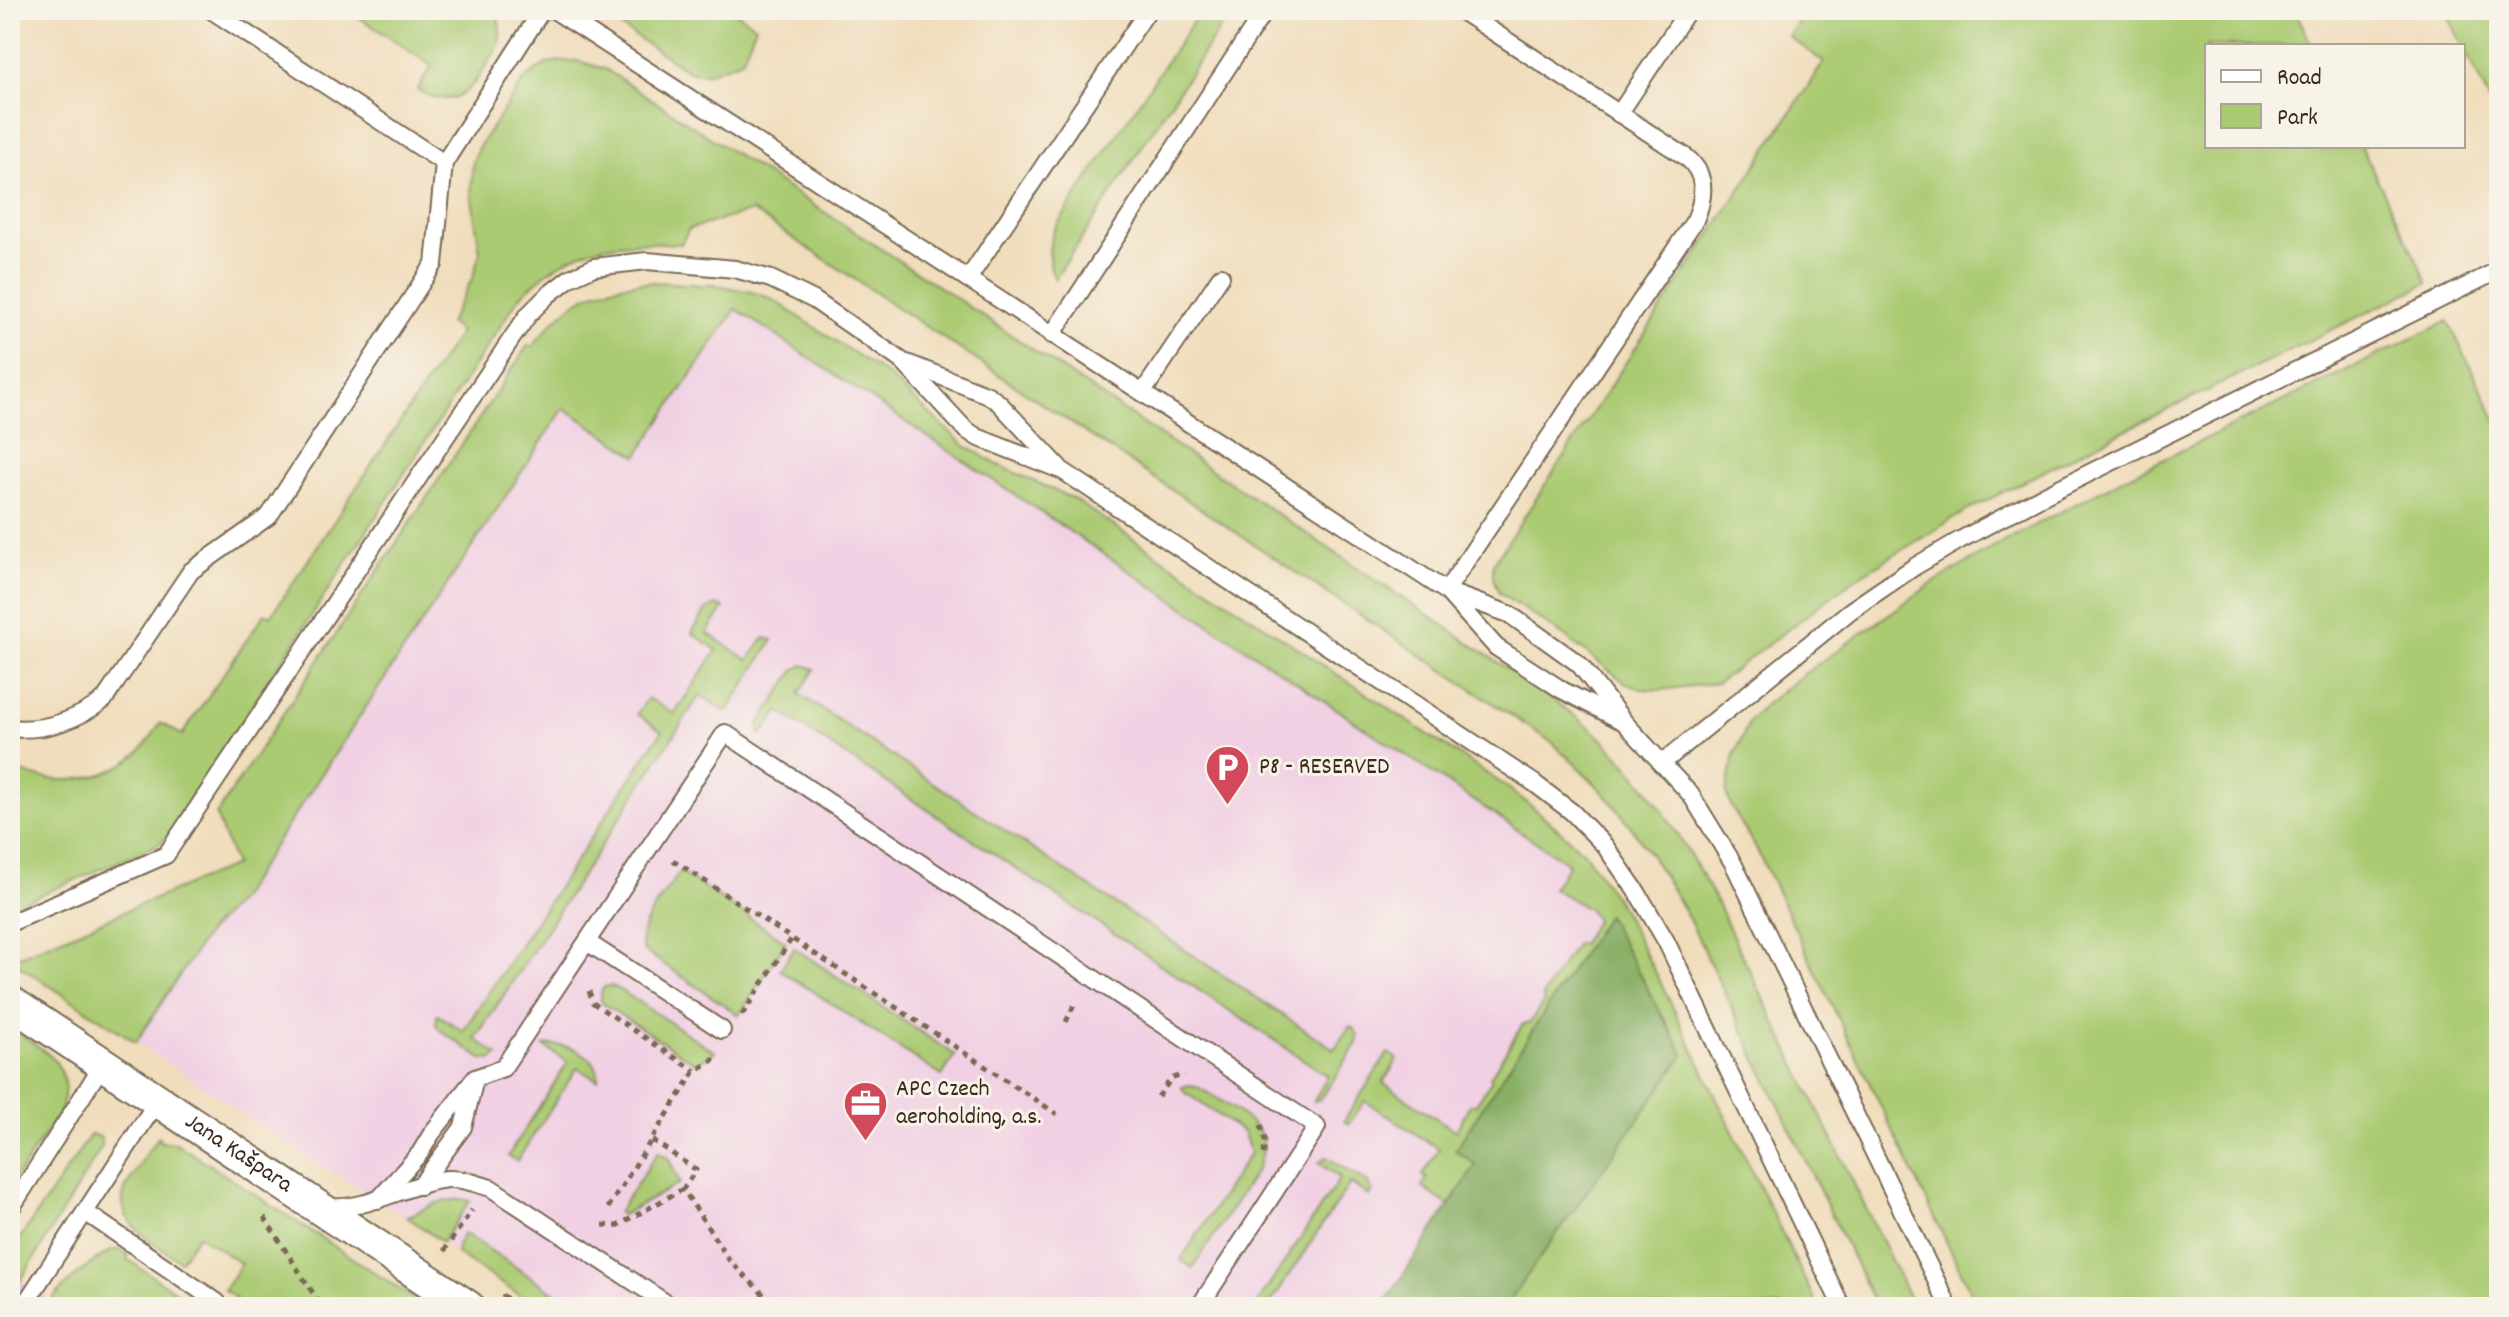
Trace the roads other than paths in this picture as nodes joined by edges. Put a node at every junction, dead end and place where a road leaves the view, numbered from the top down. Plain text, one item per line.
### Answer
1 (211, 10) edge
2 (542, 10) edge
3 (554, 10) edge
4 (1148, 10) edge
5 (1265, 10) edge
6 (1460, 10) edge
7 (1688, 10) edge
8 (1619, 114) junction
9 (444, 163) junction
10 (2499, 270) edge
11 (1221, 276) dead end
12 (968, 279) junction
13 (1052, 335) junction
14 (902, 361) junction
15 (1143, 392) junction
16 (1063, 471) junction
17 (1446, 591) junction
18 (1625, 723) junction
19 (10, 728) edge
20 (1661, 764) junction
21 (10, 923) edge
22 (587, 942) junction
23 (10, 1002) edge
24 (729, 1027) road end
25 (103, 1064) junction
26 (475, 1078) junction
27 (158, 1100) junction
28 (420, 1186) junction
29 (378, 1200) junction
30 (308, 1201) junction
31 (10, 1210) edge
32 (85, 1212) junction
33 (217, 1302) dead end
34 (23, 1307) edge
35 (468, 1307) edge
36 (672, 1307) edge
37 (1199, 1307) edge
38 (1842, 1307) edge
39 (1949, 1307) edge

1 - 9 lane
2 - 9 lane
3 - 12 lane
4 - 12 lane
5 - 13 lane
6 - 8 lane
7 - 8 lane
8 - 17 lane
9 - 19 lane
10 - 20 lane
11 - 15 lane
12 - 13 lane
13 - 15 lane
14 - 16 lane
14 - 16 lane
14 - 21 lane
15 - 17 lane
16 - 38 lane
17 - 18 lane
17 - 18 lane
18 - 20 lane
20 - 39 lane
22 - 24 lane
22 - 26 lane
22 - 37 lane
23 - 25 street, Jana Kašpara
25 - 27 street, Jana Kašpara
25 - 31 lane
26 - 28 lane
26 - 29 lane
27 - 30 street, Jana Kašpara
27 - 32 lane
28 - 29 lane
28 - 36 lane
29 - 30 lane
30 - 35 street, Jana Kašpara
32 - 33 lane
32 - 34 lane

